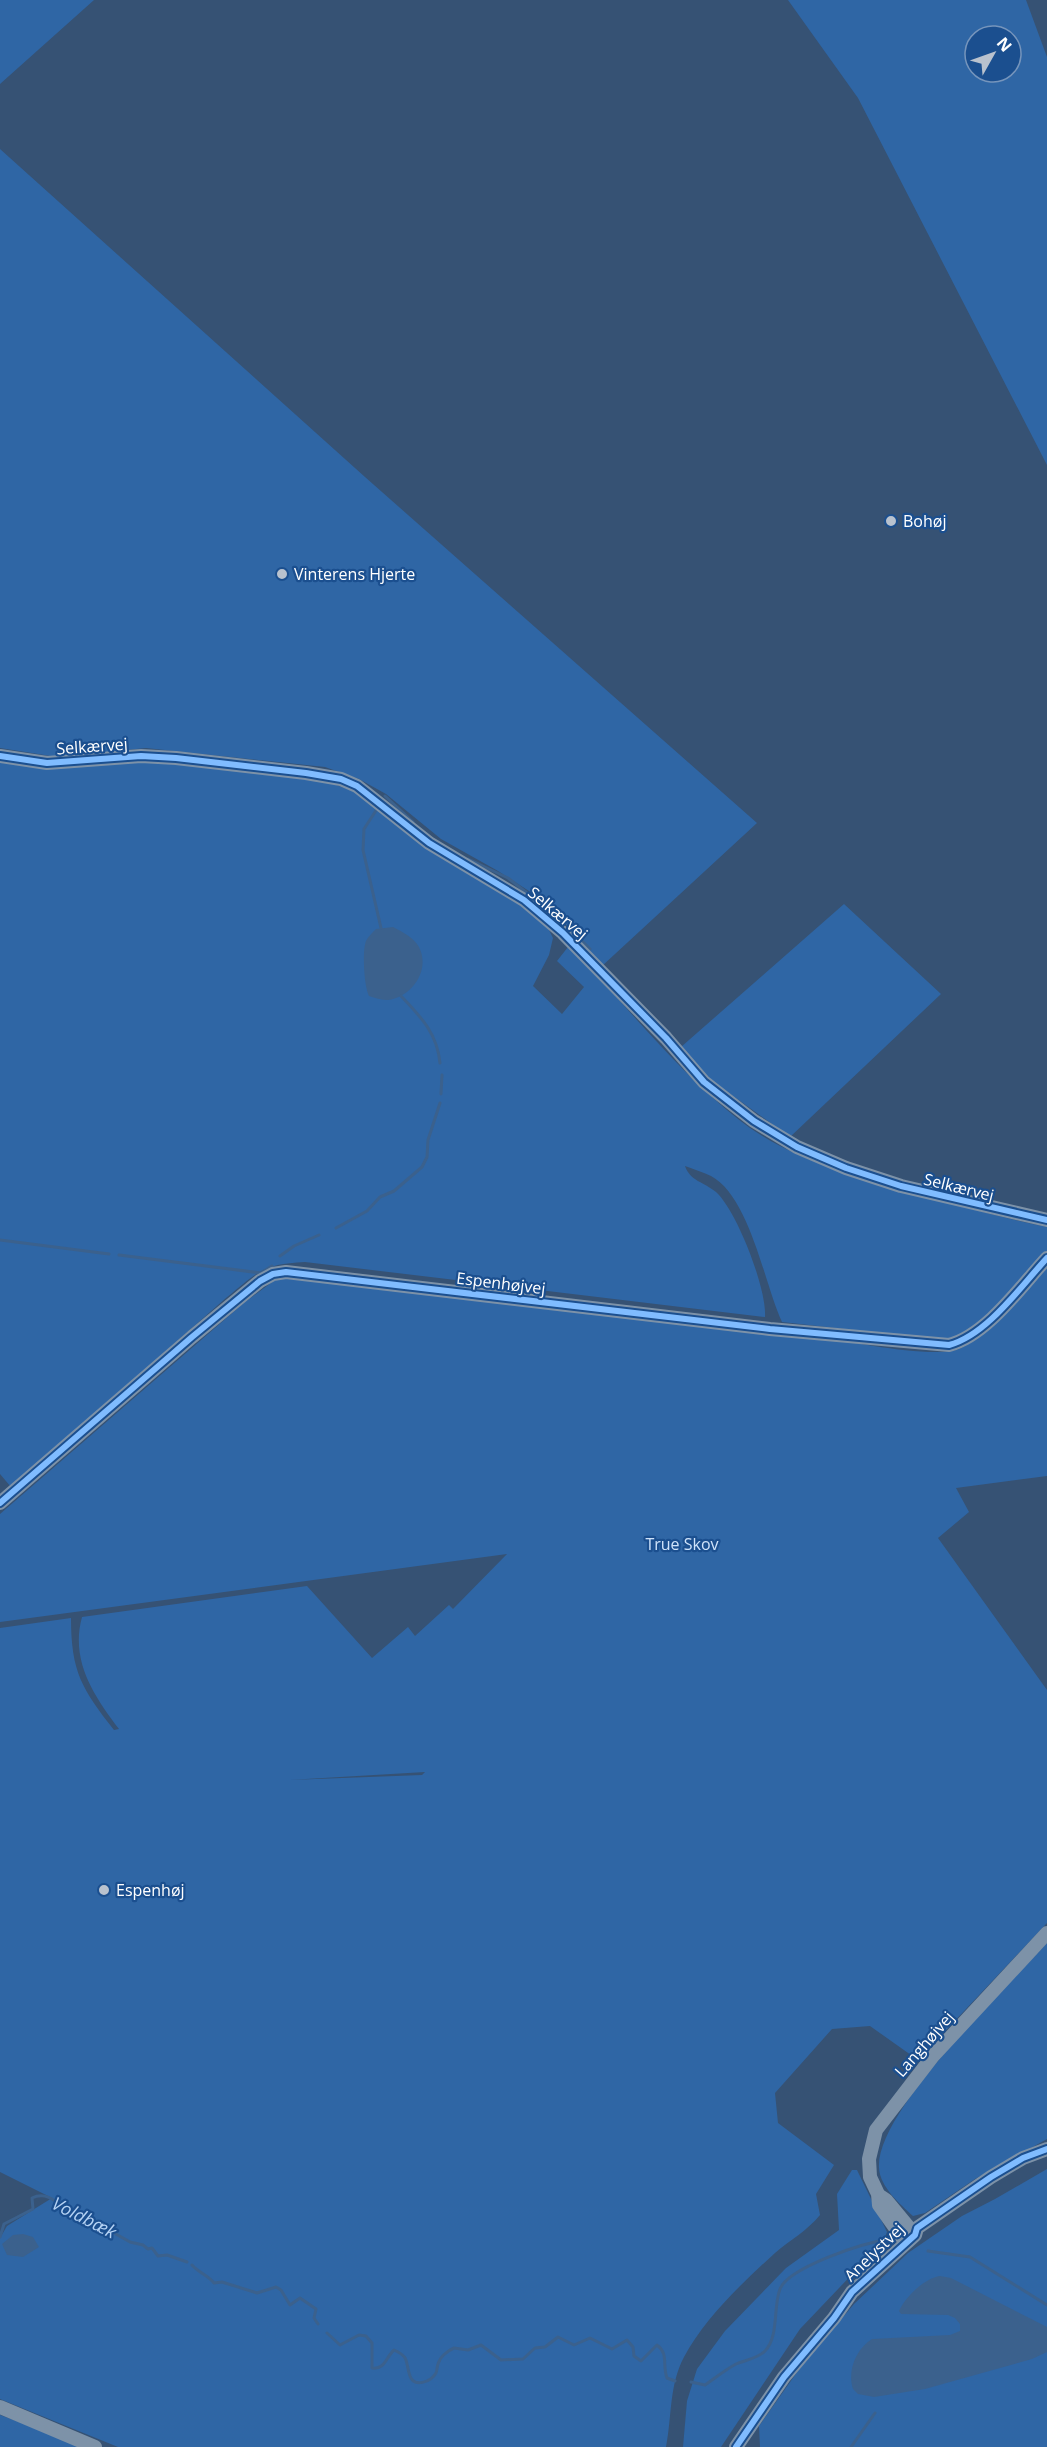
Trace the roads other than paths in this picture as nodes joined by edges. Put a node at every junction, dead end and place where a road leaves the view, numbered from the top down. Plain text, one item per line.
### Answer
1 (0, 756) edge
2 (1047, 1220) edge
3 (1047, 1258) edge
4 (0, 1503) edge
5 (1047, 1933) edge
6 (1044, 2150) edge
7 (910, 2239) junction
8 (852, 2292) junction
9 (0, 2408) edge
10 (95, 2447) edge
11 (726, 2447) edge
12 (736, 2447) edge

1 - 2 street, Selkærvej
3 - 4 street, Espenhøjvej
5 - 7 street, Langhøjvej
6 - 7 street, Anelystvej
7 - 8 street, Anelystvej
8 - 11 street, Anelystvej
8 - 12 street, Anelystvej
9 - 10 street

